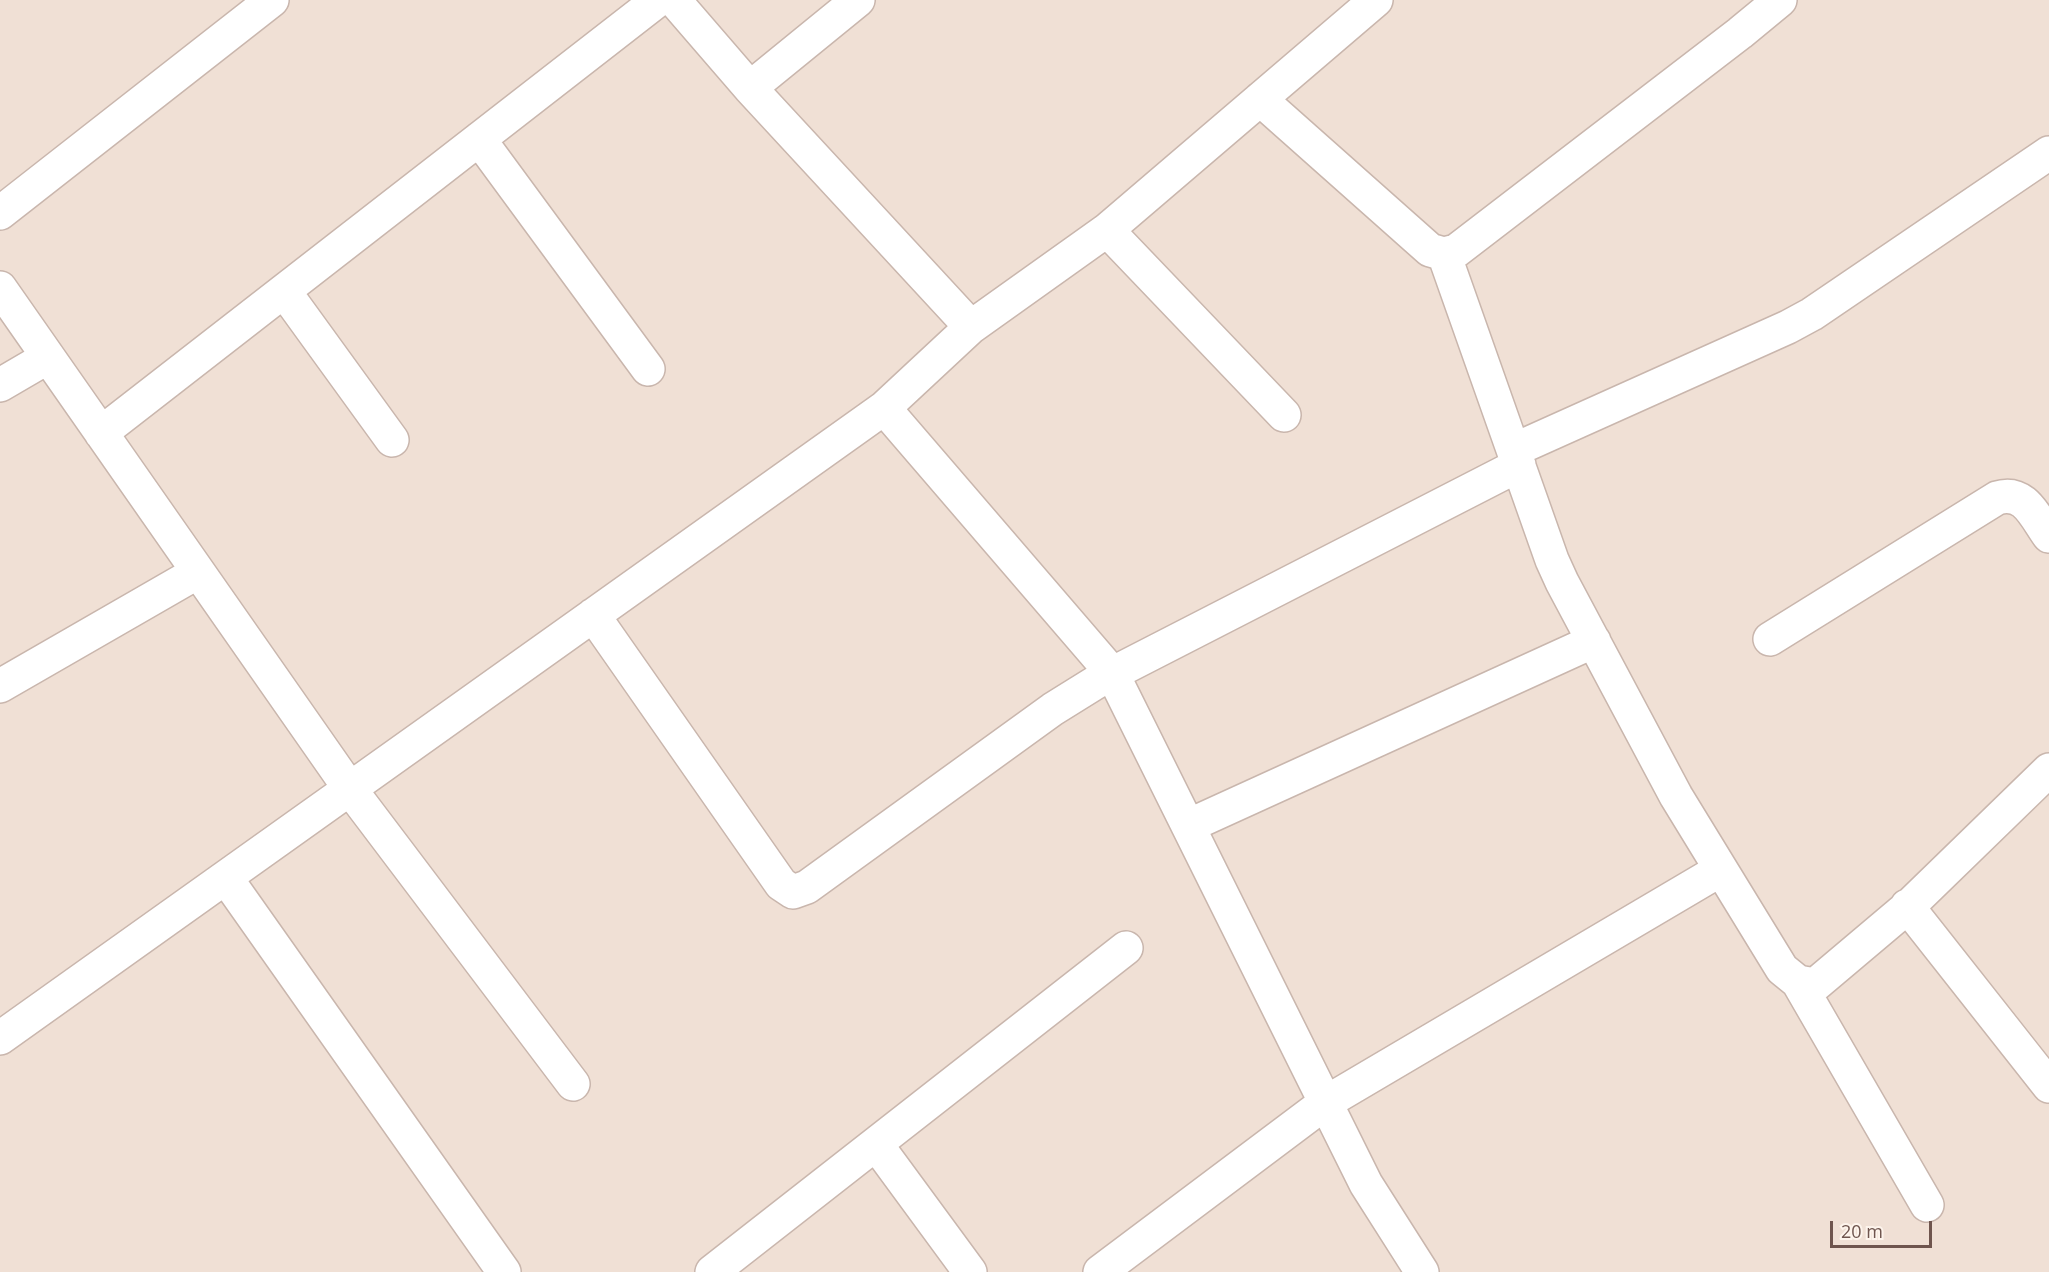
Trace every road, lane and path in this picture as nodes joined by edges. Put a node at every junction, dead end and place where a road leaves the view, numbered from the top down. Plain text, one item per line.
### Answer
1 (272, 0) edge
2 (858, 0) edge
3 (1376, 0) edge
4 (1780, 0) edge
5 (653, 6) edge
6 (750, 88) junction
7 (1260, 99) junction
8 (479, 139) junction
9 (2049, 153) edge
10 (0, 213) edge
11 (1107, 230) junction
12 (1444, 254) junction
13 (0, 288) edge
14 (284, 291) junction
15 (963, 336) junction
16 (48, 357) junction
17 (648, 369) dead end
18 (0, 385) edge
19 (884, 408) junction
20 (1284, 415) dead end
21 (101, 433) junction
22 (392, 440) dead end
23 (1517, 457) junction
24 (2049, 536) edge
25 (198, 572) junction
26 (593, 615) junction
27 (1770, 639) dead end
28 (1594, 641) junction
29 (1105, 677) junction
30 (0, 687) edge
31 (2049, 770) edge
32 (350, 789) junction
33 (1188, 826) junction
34 (1720, 870) junction
35 (226, 878) junction
36 (1907, 906) junction
37 (1126, 948) dead end
38 (1798, 982) junction
39 (0, 1038) edge
40 (573, 1084) dead end
41 (2049, 1086) edge
42 (1313, 1112) junction
43 (876, 1144) junction
44 (1927, 1205) dead end
45 (504, 1272) edge
46 (712, 1272) edge
47 (970, 1272) edge
48 (1100, 1272) edge
49 (1422, 1272) edge

1 - 10 street
2 - 6 street
3 - 7 street
4 - 12 street
5 - 6 street
5 - 8 street
6 - 15 street
7 - 11 street
7 - 12 street
8 - 14 street
8 - 17 street
9 - 23 street
11 - 15 street
11 - 20 street
12 - 23 street
13 - 16 street
14 - 21 street
14 - 22 street
15 - 19 street
16 - 18 street
16 - 21 street
19 - 26 street
19 - 29 street
21 - 25 street
23 - 28 street
23 - 29 street
24 - 27 street
25 - 30 street
25 - 32 street
26 - 29 street
26 - 32 street
28 - 33 street
28 - 34 street
29 - 33 street
31 - 36 street
32 - 35 street
32 - 40 street
33 - 42 street
34 - 38 street
34 - 42 street
35 - 39 street
35 - 45 street
36 - 38 street
36 - 41 street
37 - 43 street
38 - 44 street
42 - 48 street
42 - 49 street
43 - 46 street
43 - 47 street

